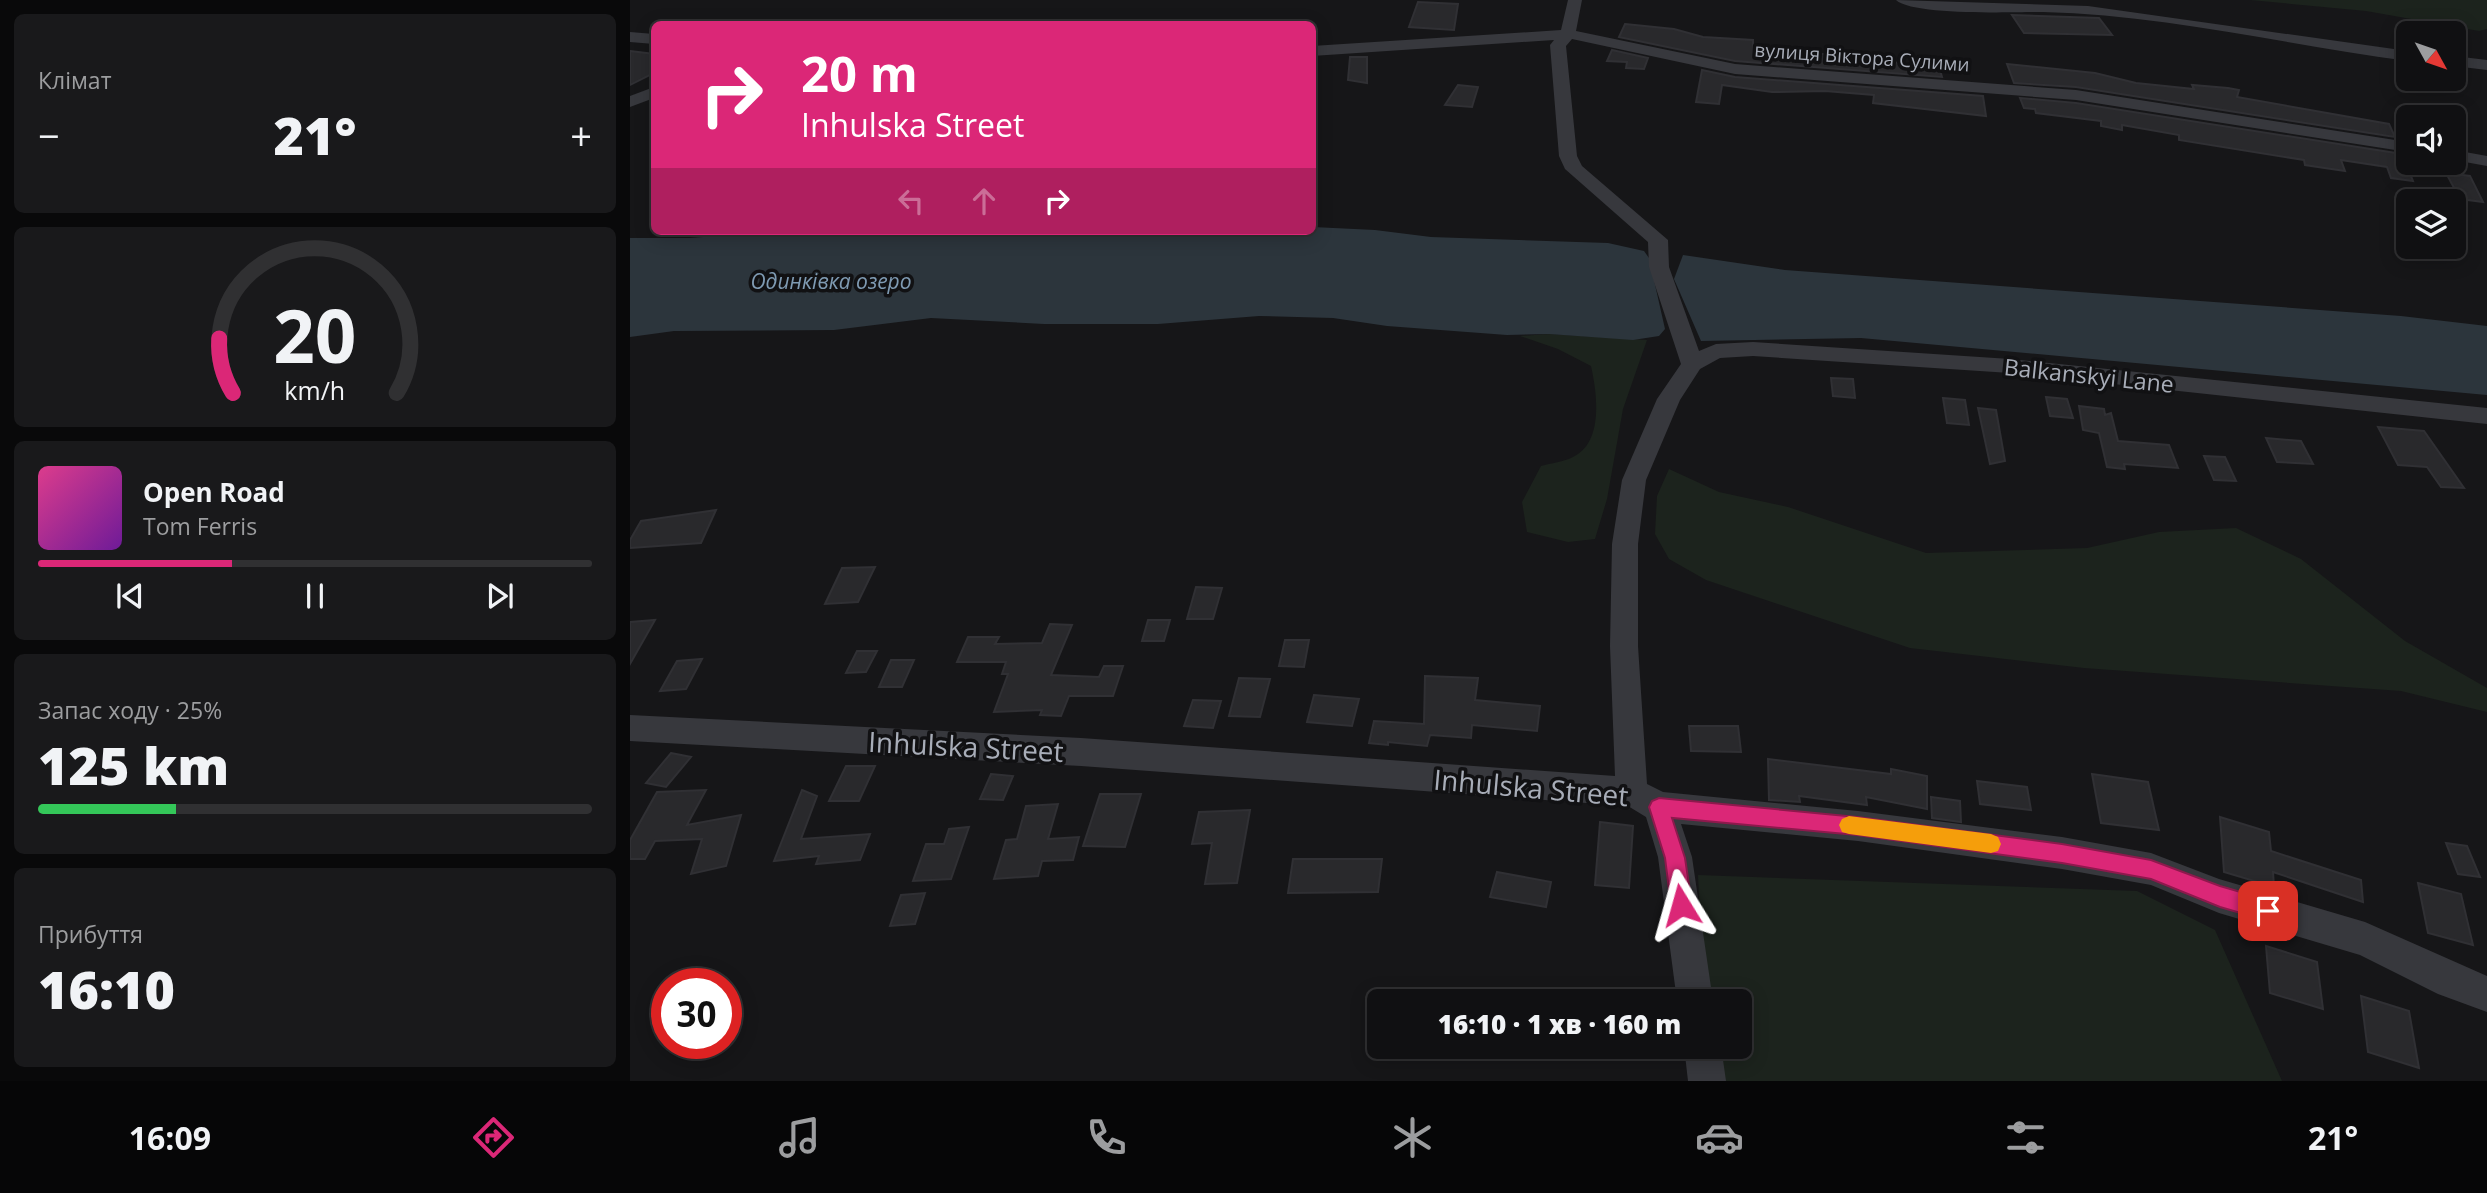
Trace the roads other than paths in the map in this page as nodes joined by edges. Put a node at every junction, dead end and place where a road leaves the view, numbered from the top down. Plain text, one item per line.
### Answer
1 (1575, 0) edge
2 (1903, 0) edge
3 (1568, 34) junction
4 (630, 37) edge
5 (651, 39) edge
6 (1316, 51) edge
7 (2396, 55) edge
8 (2466, 62) edge
9 (2487, 65) edge
10 (651, 93) edge
11 (630, 102) edge
12 (2396, 145) edge
13 (2466, 157) edge
14 (2487, 161) edge
15 (1692, 364) junction
16 (2487, 416) edge
17 (630, 727) edge
18 (1645, 800) junction
19 (1693, 989) edge
20 (2487, 994) edge
21 (1704, 1059) edge
22 (1707, 1081) edge

1 - 3 street
2 - 7 street
3 - 6 street, вулиця Віктора Сулими
3 - 12 street, вулиця Віктора Сулими
3 - 15 street
4 - 5 street
8 - 9 street
10 - 11 street
13 - 14 street
15 - 16 street, Balkanskyi Lane
15 - 18 street
17 - 18 street, Inhulska Street
18 - 19 street
18 - 20 street, Inhulska Street
21 - 22 street

